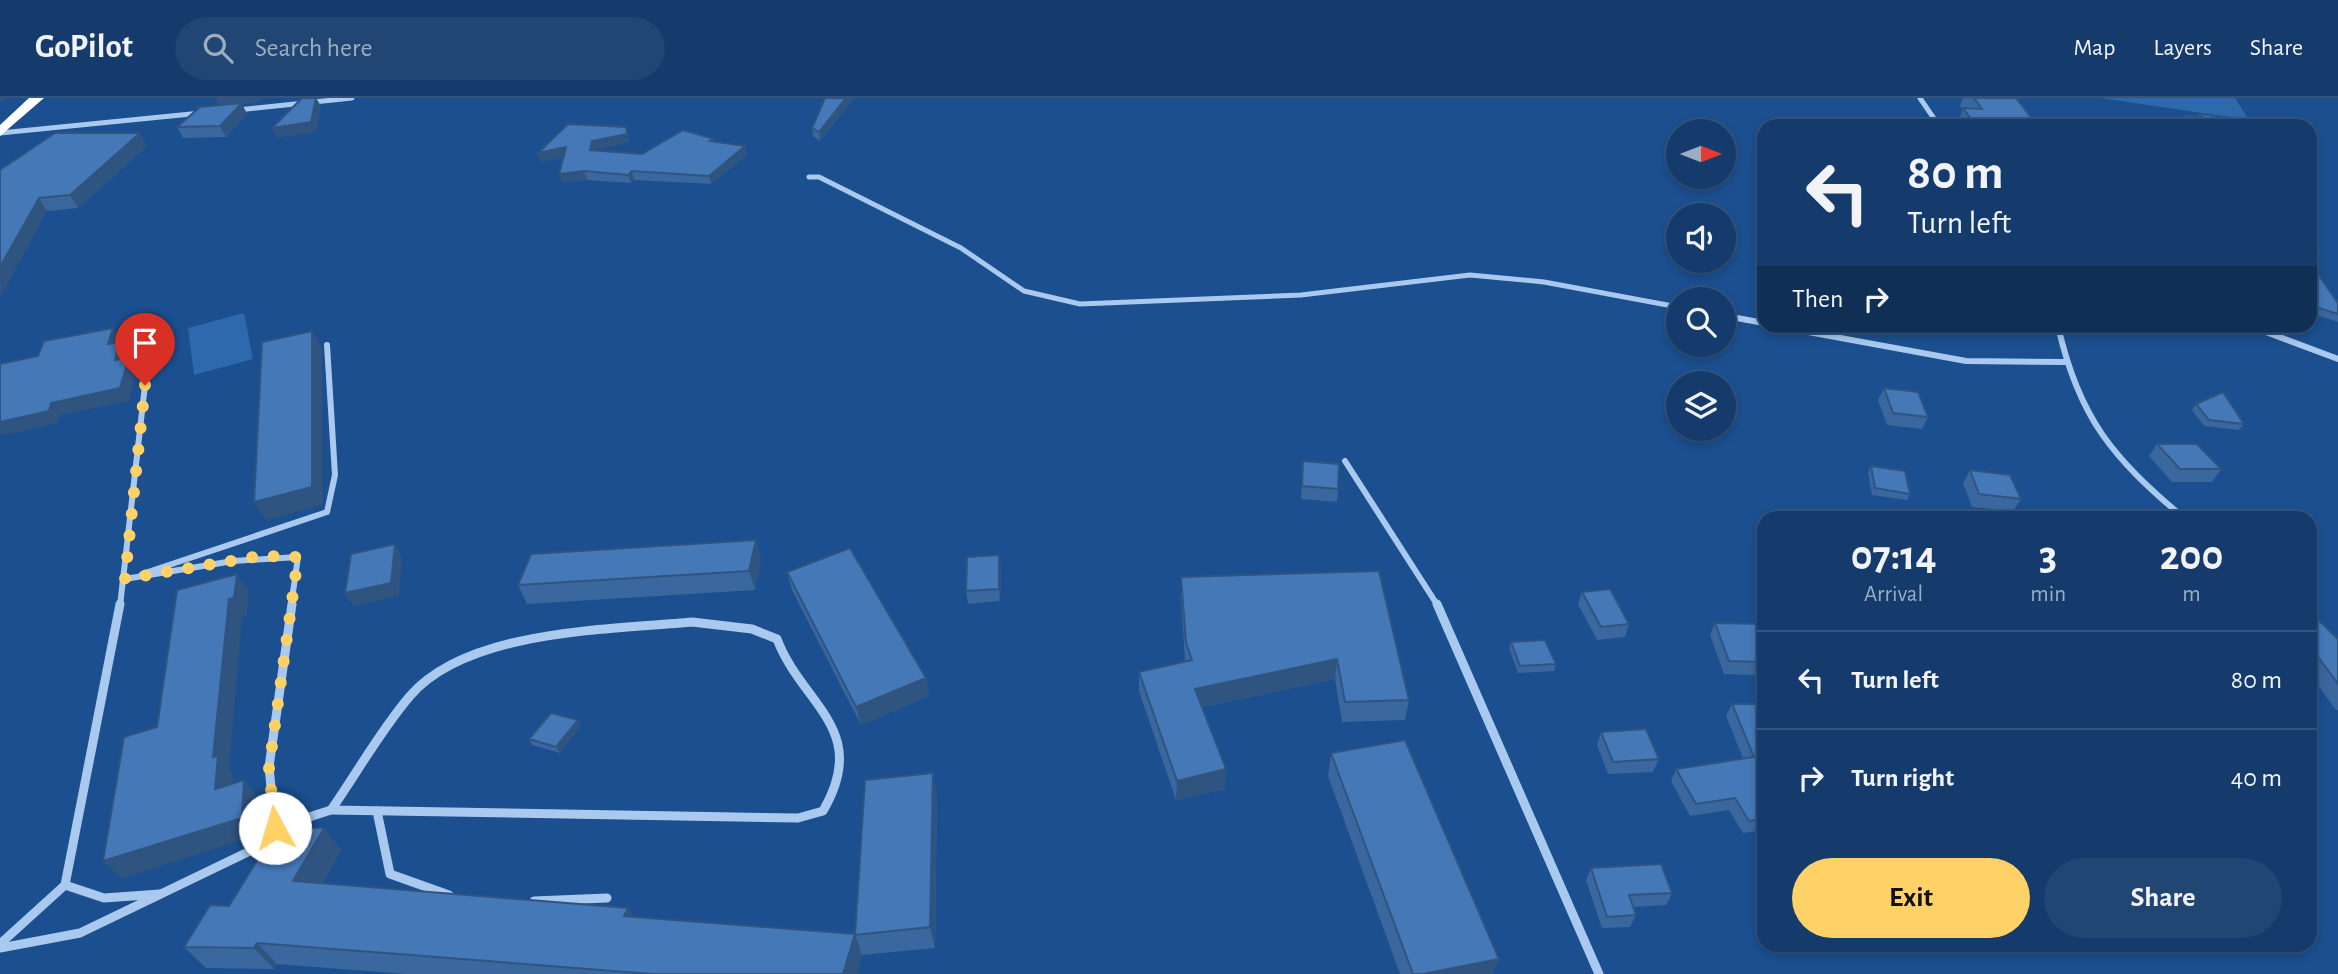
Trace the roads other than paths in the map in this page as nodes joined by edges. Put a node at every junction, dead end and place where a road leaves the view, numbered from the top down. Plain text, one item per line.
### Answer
1 (37, 98) edge
2 (352, 98) edge
3 (1920, 98) edge
4 (235, 110) edge
5 (212, 112) edge
6 (1934, 119) edge
7 (0, 132) edge
8 (809, 177) dead end
9 (1666, 305) edge
10 (1736, 318) edge
11 (1757, 322) edge
12 (1813, 333) edge
13 (2059, 333) edge
14 (2269, 333) edge
15 (327, 345) dead end
16 (2338, 359) edge
17 (2064, 362) junction
18 (145, 385) dead end
19 (1345, 461) dead end
20 (2176, 511) edge
21 (125, 579) junction
22 (331, 810) junction
23 (377, 811) junction
24 (275, 828) junction
25 (65, 885) junction
26 (165, 894) junction
27 (457, 897) edge
28 (607, 898) dead end
29 (527, 901) edge
30 (0, 946) edge
31 (1599, 974) edge

1 - 7 highway
2 - 4 street
3 - 6 street
5 - 7 street
8 - 9 street
10 - 11 street
12 - 17 street
13 - 17 street
14 - 16 street
15 - 21 street
17 - 20 street
18 - 21 street
19 - 31 street
21 - 24 street
21 - 25 street
22 - 23 street
22 - 23 street
22 - 24 street
23 - 27 street
24 - 26 street
25 - 26 street
25 - 30 street
26 - 30 street
28 - 29 street

